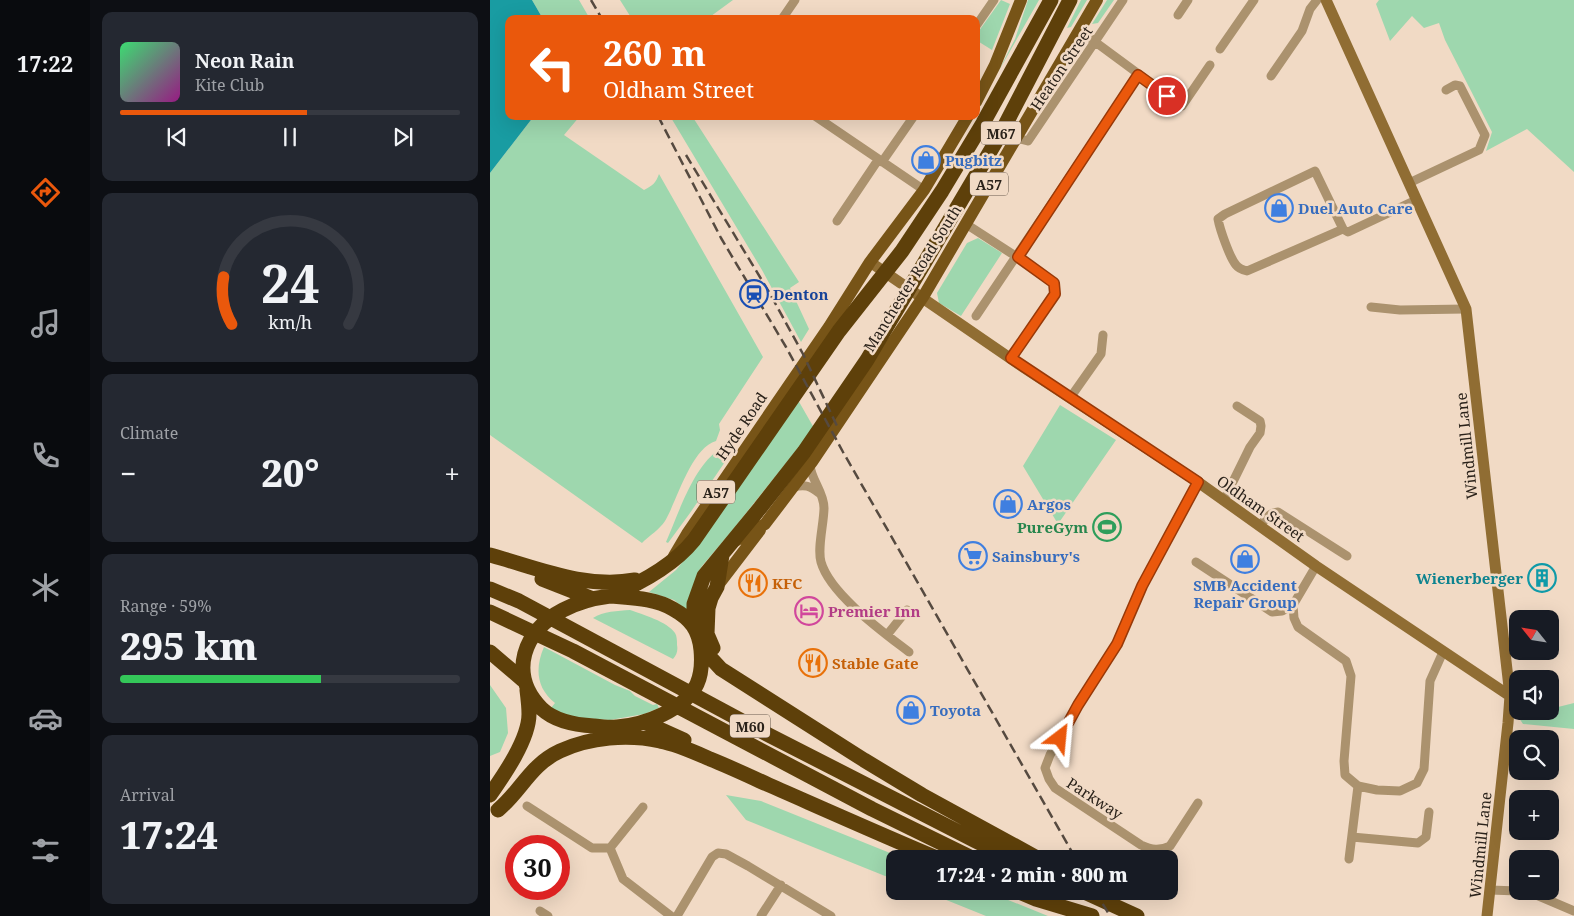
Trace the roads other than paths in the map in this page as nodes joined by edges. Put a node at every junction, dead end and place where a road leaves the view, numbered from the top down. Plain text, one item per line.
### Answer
1 (795, 0) edge
2 (994, 0) edge
3 (1021, 0) edge
4 (1051, 0) edge
5 (1070, 0) edge
6 (1097, 0) edge
7 (1123, 0) edge
8 (1188, 0) edge
9 (1254, 0) edge
10 (1316, 0) edge
11 (1326, 0) edge
12 (785, 15) edge
13 (1178, 15) dead end
14 (980, 20) edge
15 (1079, 30) junction
16 (1094, 42) junction
17 (1220, 49) dead end
18 (1210, 65) dead end
19 (1138, 75) junction
20 (1271, 76) dead end
21 (1446, 90) dead end
22 (980, 95) edge
23 (821, 120) edge
24 (911, 120) edge
25 (966, 120) edge
26 (1017, 138) junction
27 (880, 161) junction
28 (1409, 183) junction
29 (924, 190) junction
30 (1416, 200) junction
31 (837, 221) dead end
32 (966, 224) junction
33 (1342, 229) junction
34 (1018, 257) junction
35 (870, 262) junction
36 (923, 297) junction
37 (1372, 307) dead end
38 (1466, 309) junction
39 (976, 316) dead end
40 (1103, 335) dead end
41 (1011, 358) junction
42 (1070, 398) junction
43 (1237, 406) dead end
44 (767, 427) junction
45 (809, 459) junction
46 (1198, 482) junction
47 (794, 486) junction
48 (822, 495) junction
49 (1224, 500) junction
50 (764, 524) junction
51 (1260, 526) junction
52 (726, 549) junction
53 (490, 556) edge
54 (1347, 556) dead end
55 (1196, 562) dead end
56 (1316, 566) junction
57 (649, 578) junction
58 (717, 587) junction
59 (490, 589) edge
60 (610, 596) junction
61 (593, 599) junction
62 (1293, 605) junction
63 (907, 610) dead end
64 (490, 612) edge
65 (697, 632) junction
66 (887, 635) junction
67 (490, 652) edge
68 (909, 652) dead end
69 (1443, 652) junction
70 (724, 666) junction
71 (525, 684) junction
72 (1509, 687) edge
73 (1509, 695) edge
74 (1509, 710) edge
75 (644, 722) junction
76 (617, 727) junction
77 (664, 736) junction
78 (1358, 786) junction
79 (490, 796) edge
80 (1198, 804) dead end
81 (527, 806) dead end
82 (643, 807) dead end
83 (1429, 812) dead end
84 (494, 816) edge
85 (1352, 837) junction
86 (610, 848) junction
87 (918, 850) edge
88 (956, 850) edge
89 (994, 850) edge
90 (1023, 850) edge
91 (1349, 859) dead end
92 (781, 885) junction
93 (1490, 890) junction
94 (1509, 891) edge
95 (1039, 900) edge
96 (1061, 900) edge
97 (1102, 900) edge
98 (1117, 900) edge
99 (1548, 900) edge
100 (1574, 911) edge
101 (671, 916) edge
102 (677, 916) edge
103 (761, 916) edge
104 (831, 916) edge
105 (1092, 916) edge
106 (1096, 916) edge
107 (1137, 916) edge
108 (1146, 916) edge
109 (1487, 916) edge

1 - 12 street
2 - 14 street
3 - 22 main road
4 - 44 highway, M67
5 - 45 highway, M67
6 - 15 main road, Manchester Road South / A57
7 - 16 street, Heaton Street
8 - 13 street
9 - 17 street
10 - 20 street
11 - 28 street, Windmill Lane
15 - 16 street
15 - 26 main road, Manchester Road South / A57
16 - 19 street
16 - 26 street, Heaton Street
18 - 19 street
19 - 34 street
21 - 28 street
23 - 27 street
24 - 27 street
25 - 29 main road, Hyde Road
26 - 32 main road, Manchester Road South / A57
27 - 29 street
27 - 31 street
28 - 30 street, Windmill Lane
29 - 35 main road, Hyde Road
30 - 33 street
30 - 38 street, Windmill Lane
32 - 34 street
32 - 36 main road, Manchester Road South / A57
33 - 33 street
34 - 39 street
34 - 41 street
35 - 36 street, Oldham Street
35 - 44 main road, Hyde Road
36 - 41 street, Oldham Street
36 - 45 main road, Manchester Road South / A57
37 - 38 street
38 - 72 street, Windmill Lane
40 - 42 street
41 - 42 street, Oldham Street
42 - 46 street, Oldham Street
43 - 49 street
44 - 57 highway, M67
45 - 47 main road, A57
45 - 48 street
45 - 52 highway, M67
46 - 49 street, Oldham Street
46 - 80 street, Parkway
47 - 48 street
47 - 50 main road, A57
48 - 66 street
49 - 51 street, Oldham Street
50 - 52 main road, A57
50 - 58 main road, A57
51 - 54 street
51 - 56 street, Oldham Street
52 - 58 highway, A57
52 - 65 highway, A57
53 - 57 highway
53 - 61 highway
55 - 62 street
56 - 62 street
56 - 69 street, Oldham Street
57 - 60 highway
58 - 70 highway, A57
59 - 89 highway, M60
60 - 61 highway
60 - 65 highway
61 - 71 highway
62 - 78 street
63 - 66 street
64 - 88 highway, M60
65 - 70 highway
65 - 75 highway
66 - 68 street
67 - 71 highway
69 - 73 street, Oldham Street
69 - 78 street
70 - 90 highway, M60
71 - 76 highway
71 - 79 highway
74 - 93 street, Windmill Lane
75 - 76 highway
75 - 77 highway
76 - 84 highway
77 - 84 highway
77 - 87 highway
78 - 85 street
81 - 86 street
82 - 86 street
83 - 85 street
85 - 91 street
86 - 101 street
92 - 102 street
92 - 103 street
92 - 104 street
93 - 94 street
93 - 109 street, Windmill Lane
95 - 105 highway
96 - 106 highway
97 - 107 highway
98 - 108 highway
99 - 100 street

